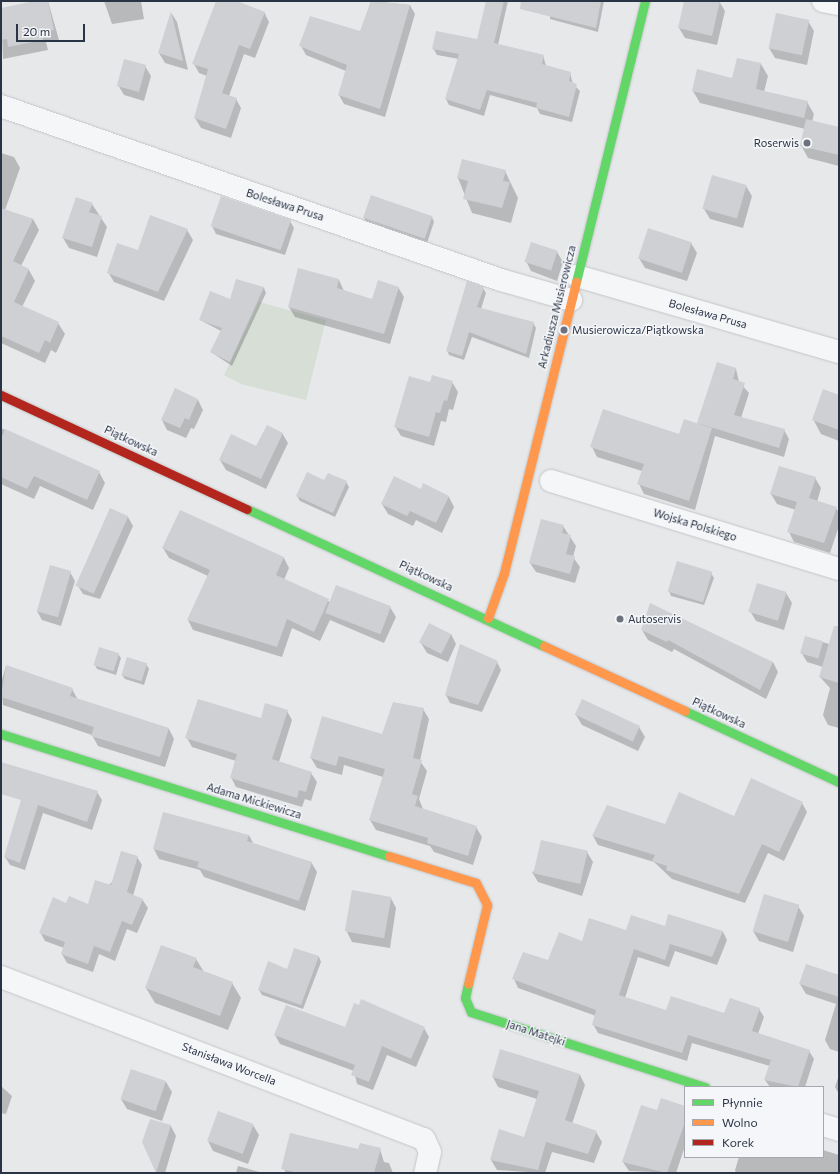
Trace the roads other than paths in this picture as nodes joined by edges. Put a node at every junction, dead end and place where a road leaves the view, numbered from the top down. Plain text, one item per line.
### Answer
1 (645, 1) edge
2 (823, 1) edge
3 (839, 4) edge
4 (1, 106) edge
5 (577, 276) junction
6 (571, 300) junction
7 (839, 352) edge
8 (1, 395) edge
9 (551, 481) dead end
10 (839, 569) edge
11 (488, 618) junction
12 (1, 734) edge
13 (839, 782) edge
14 (487, 905) joint
15 (1, 977) edge
16 (702, 1086) edge
17 (824, 1125) edge
18 (839, 1130) edge
19 (425, 1173) edge

1 - 5 street, Arkadiusza Musierowicza
2 - 3 street
4 - 6 street, Bolesława Prusa
5 - 6 street, Arkadiusza Musierowicza
5 - 7 street, Bolesława Prusa
6 - 11 street, Arkadiusza Musierowicza
8 - 11 street, Piątkowska
9 - 10 street, Wojska Polskiego
11 - 13 street, Piątkowska
12 - 14 street, Adama Mickiewicza
14 - 16 street, Jana Matejki
15 - 19 street, Stanisława Worcella
17 - 18 street

